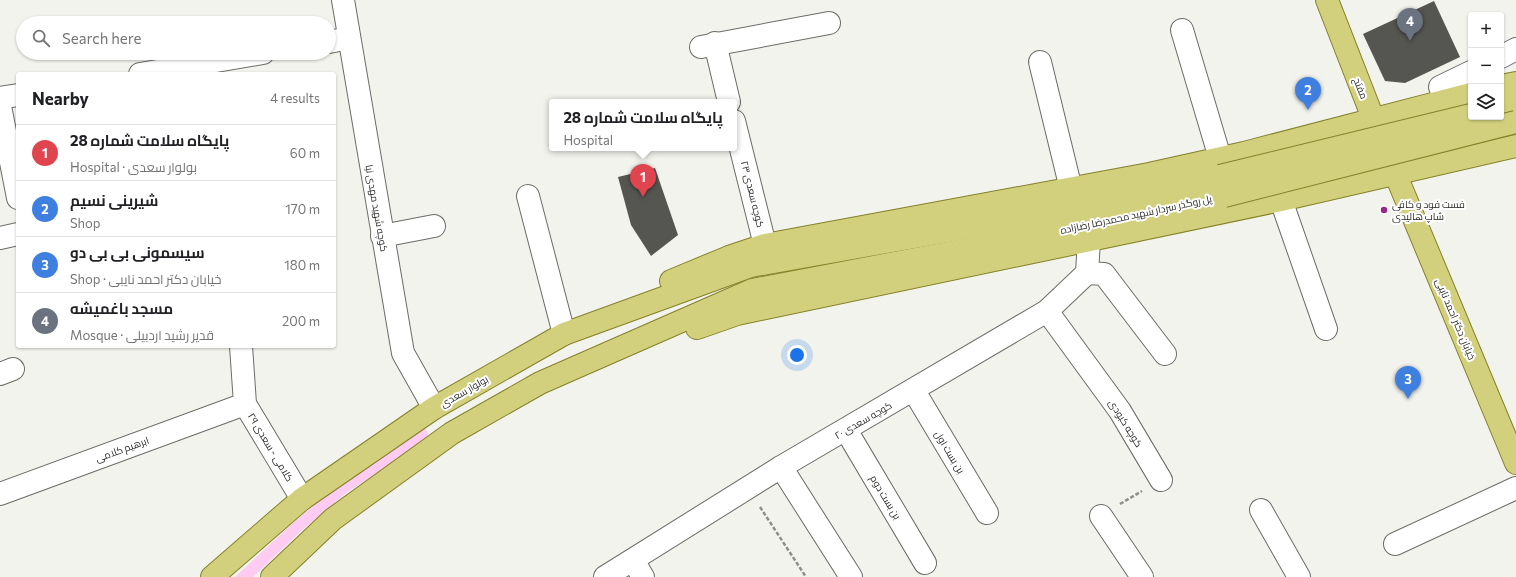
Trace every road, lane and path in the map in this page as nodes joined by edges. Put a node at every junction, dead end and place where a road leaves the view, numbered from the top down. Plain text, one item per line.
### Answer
1 (343, 0) edge
2 (1327, 0) edge
3 (829, 24) dead end
4 (1182, 30) dead end
5 (339, 40) edge
6 (1516, 49) edge
7 (1504, 55) edge
8 (222, 60) edge
9 (1040, 62) dead end
10 (152, 72) edge
11 (1468, 73) edge
12 (1516, 83) edge
13 (1504, 85) edge
14 (1440, 87) dead end
15 (16, 95) edge
16 (1468, 95) edge
17 (0, 98) edge
18 (728, 99) edge
19 (1516, 104) edge
20 (0, 106) edge
21 (1504, 107) edge
22 (1468, 116) edge
23 (1373, 118) junction
24 (1516, 122) edge
25 (737, 133) edge
26 (1516, 146) edge
27 (1244, 152) junction
28 (1396, 175) junction
29 (1221, 177) junction
30 (16, 188) edge
31 (1071, 189) junction
32 (528, 196) dead end
33 (1273, 202) junction
34 (434, 226) dead end
35 (16, 234) edge
36 (382, 236) junction
37 (0, 238) edge
38 (1089, 240) junction
39 (765, 245) junction
40 (751, 266) joint
41 (1087, 273) junction
42 (1047, 311) junction
43 (617, 314) junction
44 (1326, 329) dead end
45 (564, 334) junction
46 (630, 343) junction
47 (241, 348) edge
48 (1165, 354) dead end
49 (914, 391) junction
50 (245, 404) junction
51 (434, 408) junction
52 (846, 430) junction
53 (452, 433) junction
54 (1516, 463) edge
55 (782, 467) junction
56 (1161, 480) joint
57 (747, 488) junction
58 (1516, 488) edge
59 (0, 494) edge
60 (302, 499) junction
61 (1261, 510) dead end
62 (986, 513) dead end
63 (1101, 516) joint
64 (1395, 544) dead end
65 (925, 563) dead end
66 (638, 568) edge
67 (212, 577) edge
68 (272, 577) edge
69 (605, 577) edge
70 (806, 577) edge
71 (851, 577) edge
72 (1142, 577) edge
73 (1299, 577) edge

1 - 5 street, کوچه شهید مهدی نیا
2 - 23 main road, مفتح
3 - 18 street
4 - 29 street
5 - 36 street, کوچه شهید مهدی نیا
6 - 7 street
8 - 10 street
9 - 31 street
11 - 14 street
12 - 13 main road
15 - 17 street
16 - 23 main road
19 - 21 main road
20 - 30 street
22 - 29 main road, پل روگذر سردار شهید محمدرضا رضازاده, bridge
23 - 27 main road
23 - 28 main road, مفتح
24 - 29 main road, پل روگذر سردار شهید محمدرضا رضازاده, bridge
25 - 39 street, کوچه سعدی ۲۳
26 - 28 main road
27 - 29 main road
27 - 33 main road
28 - 33 main road
28 - 54 main road, خیابان دکتر احمد نایبی
29 - 31 main road
29 - 40 main road, پل روگذر سردار شهید محمدرضا رضازاده
29 - 46 main road, پل روگذر سردار شهید محمدرضا رضازاده
31 - 39 main road
32 - 45 street
33 - 38 main road
33 - 44 street
34 - 36 street
35 - 37 street
36 - 51 street, کوچه شهید مهدی نیا
38 - 41 street
38 - 46 main road
39 - 43 main road
40 - 43 main road, بولوار سعدی
41 - 42 street, کوچه سعدی ۲۰
41 - 48 street
42 - 49 street, کوچه سعدی ۲۰
42 - 56 street, کوچه کبودی
43 - 45 main road, بولوار سعدی
45 - 51 main road, بولوار سعدی
46 - 53 main road
47 - 50 street, کلامی - سعدی ۲۹
49 - 52 street, کوچه سعدی ۲۰
49 - 62 street, بن بست اول
50 - 59 street, ابرهیم کلامی
50 - 60 street, کلامی - سعدی ۲۹
51 - 53 main road
51 - 60 main road, بولوار سعدی
52 - 55 street, کوچه سعدی ۲۰
52 - 65 street, بن بست دوم
53 - 68 main road
55 - 57 street, کوچه سعدی ۲۰
55 - 71 street
56 - 63 path
57 - 66 street, کوچه سعدی ۲۰
57 - 70 path
58 - 64 street
60 - 67 main road, بولوار سعدی
61 - 73 street
63 - 72 street
66 - 69 street, کوچه سعدی ۲۰

